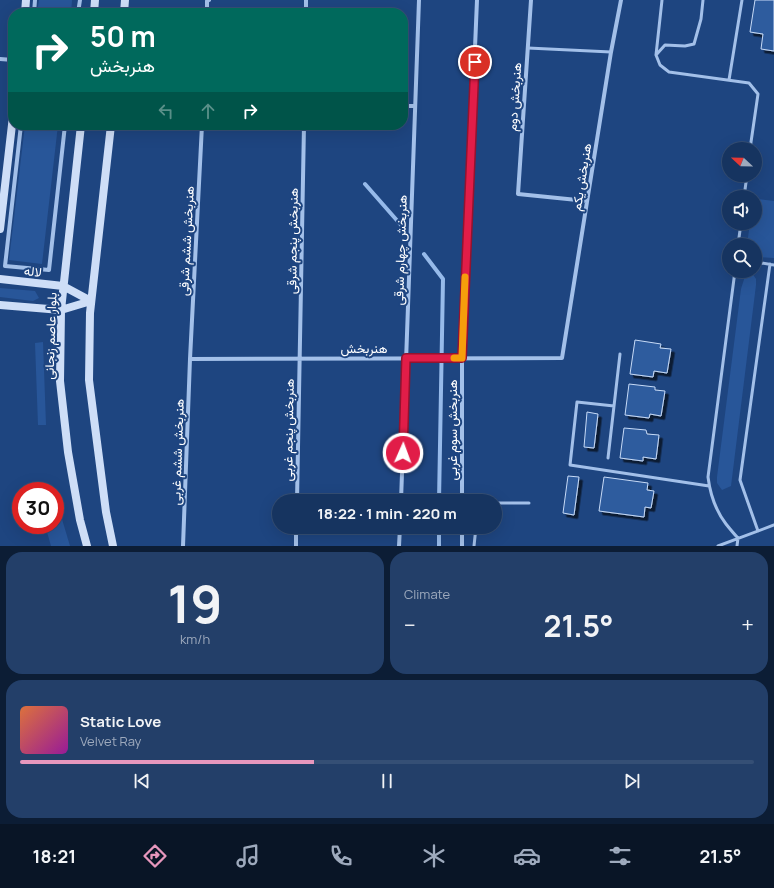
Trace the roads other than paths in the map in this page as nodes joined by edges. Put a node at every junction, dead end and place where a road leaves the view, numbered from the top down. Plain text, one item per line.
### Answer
1 (419, 0) edge
2 (477, 0) edge
3 (531, 0) edge
4 (621, 0) edge
5 (662, 0) edge
6 (703, 0) edge
7 (742, 0) edge
8 (528, 48) junction
9 (611, 52) junction
10 (656, 55) junction
11 (729, 80) junction
12 (408, 106) edge
13 (416, 106) junction
14 (11, 130) edge
15 (20, 130) edge
16 (64, 130) edge
17 (80, 130) edge
18 (110, 130) edge
19 (202, 130) edge
20 (304, 130) edge
21 (751, 142) edge
22 (587, 200) junction
23 (0, 229) edge
24 (762, 263) edge
25 (770, 264) junction
26 (774, 265) edge
27 (734, 278) edge
28 (0, 280) edge
29 (63, 286) junction
30 (91, 301) junction
31 (0, 305) edge
32 (60, 310) junction
33 (620, 354) dead end
34 (300, 358) junction
35 (406, 358) junction
36 (462, 358) junction
37 (562, 358) joint
38 (190, 359) junction
39 (614, 406) junction
40 (608, 458) dead end
41 (709, 486) junction
42 (297, 494) edge
43 (401, 494) edge
44 (462, 494) edge
45 (502, 503) edge
46 (529, 503) dead end
47 (774, 525) edge
48 (758, 531) junction
49 (296, 534) edge
50 (400, 534) edge
51 (462, 534) edge
52 (475, 534) edge
53 (738, 538) junction
54 (87, 546) edge
55 (113, 546) edge
56 (183, 546) edge
57 (296, 546) edge
58 (400, 546) edge
59 (462, 546) edge
60 (474, 546) edge
61 (718, 546) edge
62 (737, 546) edge

1 - 13 street, هنربخش چهارم شرقی
2 - 36 street, هنربخش سوم غربی
3 - 8 street, هنربخش دوم
4 - 9 street, هنربخش یکم
5 - 10 lane
6 - 10 lane
7 - 11 lane
8 - 9 lane
8 - 22 street, هنربخش دوم
9 - 22 street, هنربخش یکم
10 - 11 lane
11 - 21 lane
12 - 13 street
13 - 35 street, هنربخش چهارم شرقی
14 - 23 main road
15 - 16 street
17 - 29 main road, بلوار عاصم زنجانی
18 - 30 main road
19 - 38 street, هنربخش ششم شرقی
20 - 34 street, هنربخش پنجم شرقی
22 - 37 street, هنربخش یکم
24 - 25 lane
25 - 26 lane
25 - 48 lane
27 - 41 lane
28 - 29 main road, لاله
29 - 30 main road
29 - 32 main road, بلوار عاصم زنجانی
30 - 32 main road
30 - 55 main road
31 - 32 main road
32 - 54 main road, بلوار عاصم زنجانی
33 - 39 lane
34 - 35 street, هنربخش
34 - 38 street, هنربخش
34 - 42 street, هنربخش پنجم غربی
35 - 36 street, هنربخش
35 - 43 street, هنربخش چهارم شرقی
36 - 37 street, هنربخش
36 - 44 street, هنربخش سوم غربی
38 - 56 street, هنربخش ششم غربی
39 - 40 lane
39 - 41 lane
41 - 53 lane
45 - 46 lane
47 - 48 lane
48 - 53 lane
49 - 57 street
50 - 58 street
51 - 59 street
52 - 60 lane
53 - 61 lane
53 - 62 lane

